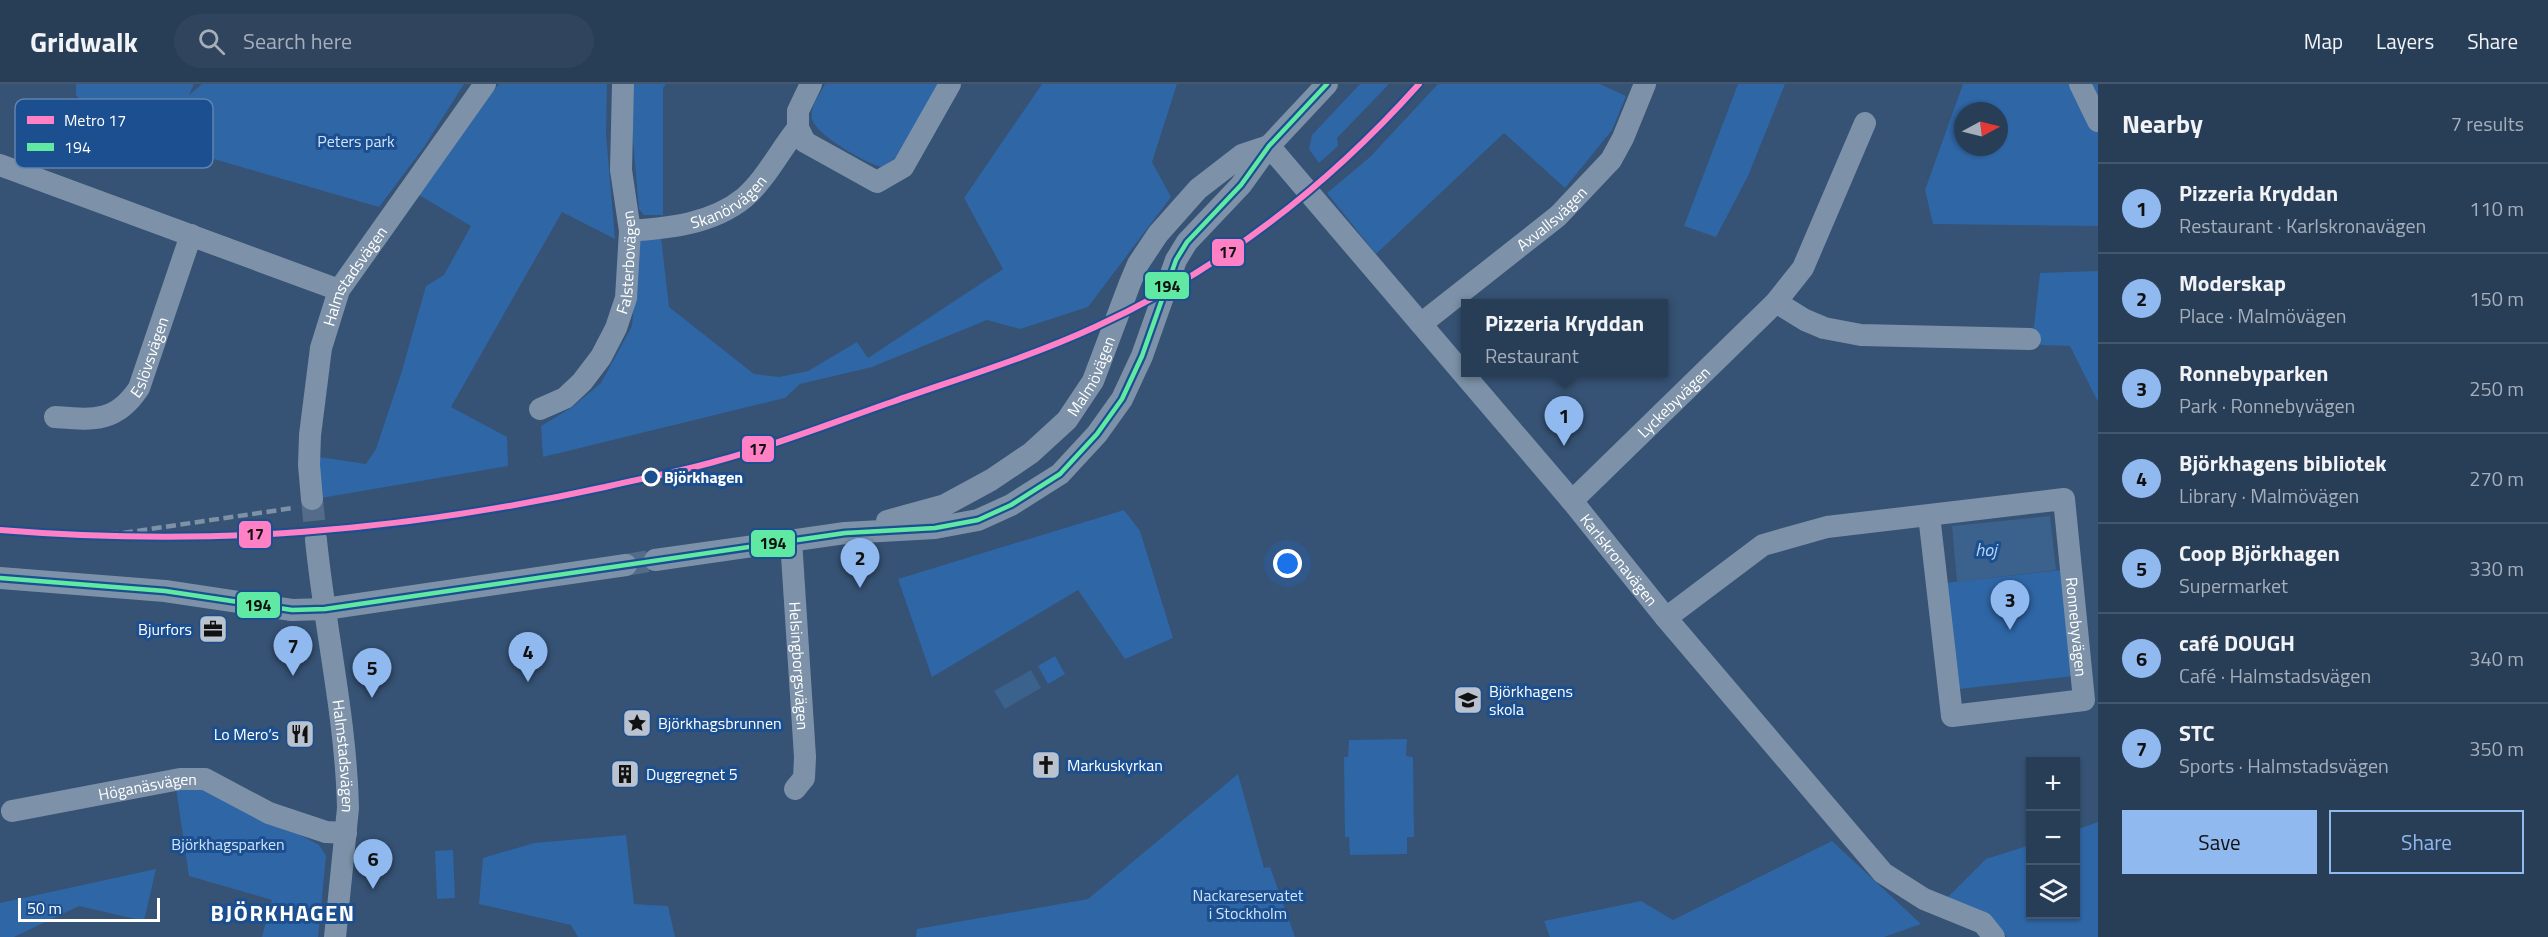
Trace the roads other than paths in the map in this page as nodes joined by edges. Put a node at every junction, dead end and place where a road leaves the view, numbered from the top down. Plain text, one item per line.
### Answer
1 (485, 84) edge
2 (623, 84) edge
3 (811, 84) edge
4 (950, 84) edge
5 (1327, 84) edge
6 (1645, 84) edge
7 (2080, 84) edge
8 (2098, 121) edge
9 (1865, 123) dead end
10 (798, 128) junction
11 (1269, 146) junction
12 (0, 165) edge
13 (630, 231) junction
14 (191, 235) junction
15 (339, 290) junction
16 (1776, 302) junction
17 (1421, 324) junction
18 (2030, 339) dead end
19 (1461, 371) edge
20 (1466, 377) edge
21 (540, 409) dead end
22 (55, 417) dead end
23 (312, 499) tunnel mouth
24 (1572, 501) junction
25 (1929, 515) junction
26 (845, 533) junction
27 (316, 540) tunnel mouth
28 (791, 540) junction
29 (655, 560) tunnel mouth
30 (626, 565) tunnel mouth
31 (0, 578) edge
32 (325, 609) junction
33 (1666, 618) junction
34 (795, 789) dead end
35 (12, 811) dead end
36 (345, 833) junction
37 (335, 937) edge
38 (1994, 937) edge

1 - 15 street, Halmstadsvägen
2 - 13 street, Falsterbovägen
3 - 10 street, Skanörvägen
4 - 10 street
5 - 11 street, Malmövägen
6 - 17 street, Axvallsvägen
7 - 8 street
9 - 16 street, Lyckebyvägen
10 - 13 street, Skanörvägen
11 - 17 street, Karlskronavägen
11 - 26 street, Malmövägen
11 - 26 street, Malmövägen
12 - 14 street
13 - 21 street, Falsterbovägen
14 - 15 street
14 - 22 street, Eslövsvägen
15 - 23 street, Halmstadsvägen
16 - 18 street
16 - 24 street, Lyckebyvägen
17 - 19 street, Karlskronavägen
20 - 24 street, Karlskronavägen
24 - 33 street, Karlskronavägen
25 - 25 street, Ronnebyvägen
25 - 33 street, Ronnebyvägen
26 - 28 street, Malmövägen
27 - 32 street, Halmstadsvägen
28 - 29 street, Malmövägen
28 - 34 street, Helsingborgsvägen
30 - 32 street
31 - 32 street
32 - 36 street, Halmstadsvägen
33 - 38 street, Karlskronavägen
35 - 36 street, Höganäsvägen
36 - 37 street, Halmstadsvägen

